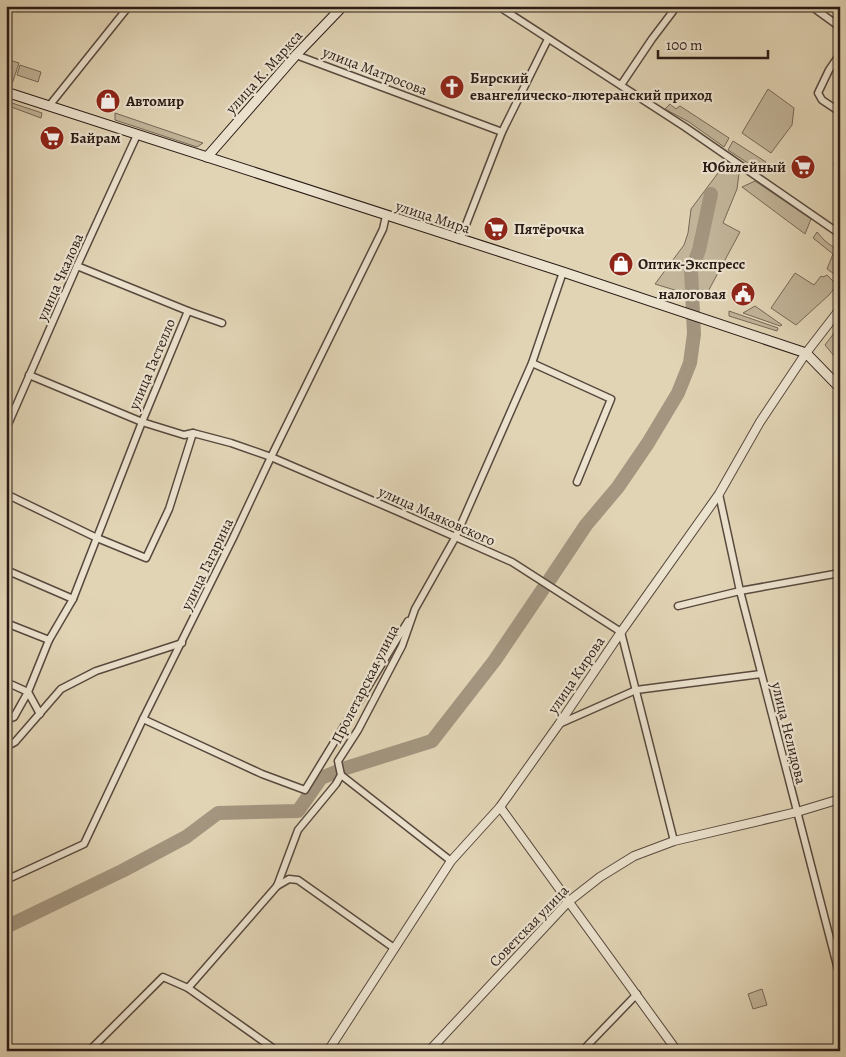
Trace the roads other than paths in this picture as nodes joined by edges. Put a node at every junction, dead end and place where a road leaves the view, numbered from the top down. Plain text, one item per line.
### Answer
1 (129, 6) edge
2 (498, 6) edge
3 (678, 6) edge
4 (811, 6) edge
5 (340, 7) edge
6 (840, 27) edge
7 (548, 40) junction
8 (840, 54) edge
9 (296, 55) junction
10 (621, 85) junction
11 (6, 92) edge
12 (49, 106) junction
13 (840, 112) edge
14 (502, 132) junction
15 (138, 135) junction
16 (207, 157) junction
17 (386, 216) junction
18 (840, 234) edge
19 (460, 240) junction
20 (77, 266) junction
21 (563, 272) junction
22 (840, 309) edge
23 (188, 312) junction
24 (222, 323) dead end
25 (806, 353) junction
26 (532, 363) junction
27 (29, 375) junction
28 (840, 388) edge
29 (142, 422) junction
30 (6, 429) edge
31 (193, 433) junction
32 (271, 457) junction
33 (577, 482) dead end
34 (6, 494) edge
35 (720, 494) junction
36 (96, 538) junction
37 (455, 538) junction
38 (6, 570) edge
39 (840, 573) edge
40 (740, 591) junction
41 (73, 599) junction
42 (678, 606) dead end
43 (415, 609) junction
44 (6, 623) edge
45 (621, 632) junction
46 (49, 640) junction
47 (182, 643) junction
48 (761, 674) junction
49 (6, 682) edge
50 (636, 690) junction
51 (28, 692) junction
52 (40, 714) junction
53 (143, 719) junction
54 (6, 720) edge
55 (559, 724) junction
56 (6, 747) edge
57 (341, 775) junction
58 (840, 798) edge
59 (500, 807) junction
60 (797, 812) junction
61 (674, 841) junction
62 (451, 861) junction
63 (6, 880) edge
64 (277, 886) junction
65 (568, 902) junction
66 (394, 948) junction
67 (840, 977) edge
68 (188, 988) junction
69 (637, 994) junction
70 (89, 1051) edge
71 (277, 1051) edge
72 (328, 1051) edge
73 (429, 1051) edge
74 (582, 1051) edge
75 (677, 1051) edge

1 - 12 street
2 - 7 street
3 - 10 street
4 - 6 street
5 - 9 main road, улица К. Маркса
7 - 10 street
7 - 14 street
8 - 13 street
9 - 14 street, улица Матросова
9 - 16 main road, улица К. Маркса
10 - 18 street
11 - 12 main road, улица Мира
12 - 15 main road, улица Мира
14 - 19 street
15 - 16 main road, улица Мира
15 - 20 street, улица Чкалова
16 - 17 main road, улица Мира
17 - 19 main road, улица Мира
17 - 32 street, улица Гагарина
19 - 21 main road, улица Мира
20 - 23 street, улица Гастелло
20 - 27 street, улица Чкалова
21 - 25 main road, улица Мира
21 - 26 street, Пролетарская улица
22 - 25 street, улица Кирова
23 - 24 street
23 - 29 street, улица Гастелло
25 - 28 main road, улица Мира
25 - 35 street, улица Кирова
26 - 33 street
26 - 37 street, Пролетарская улица
27 - 29 street, улица Маяковского
27 - 30 street, улица Чкалова
29 - 31 street, улица Маяковского
29 - 36 street, улица Гастелло
31 - 32 street, улица Маяковского
31 - 36 street
32 - 37 street, улица Маяковского
32 - 47 street, улица Гагарина
34 - 36 street
35 - 40 street, улица Нелидова
35 - 45 street, улица Кирова
36 - 41 street, улица Гастелло
37 - 43 street, Пролетарская улица
37 - 45 street, улица Маяковского
38 - 41 street
39 - 40 street
40 - 42 street
40 - 48 street, улица Нелидова
41 - 46 street, улица Гастелло
43 - 53 street, Пролетарская улица
43 - 57 street, Пролетарская улица
44 - 46 street
45 - 50 street
45 - 55 street, улица Кирова
46 - 51 street, улица Гастелло
47 - 52 street
47 - 53 street, улица Гагарина
48 - 50 street
48 - 60 street, улица Нелидова
49 - 51 street
50 - 55 street
50 - 61 street
51 - 52 street
51 - 54 street, улица Гастелло
52 - 56 street
53 - 63 street, улица Гагарина
55 - 59 street, улица Кирова
57 - 62 street
57 - 64 street
58 - 60 street, Советская улица
59 - 62 street, улица Кирова
59 - 65 street
60 - 61 street, Советская улица
60 - 67 street, улица Нелидова
61 - 65 street, Советская улица
62 - 66 street, улица Кирова
64 - 66 street
64 - 68 street
65 - 69 street
65 - 73 street, Советская улица
66 - 72 street, улица Кирова
68 - 70 street
68 - 71 street
69 - 74 street
69 - 75 street

